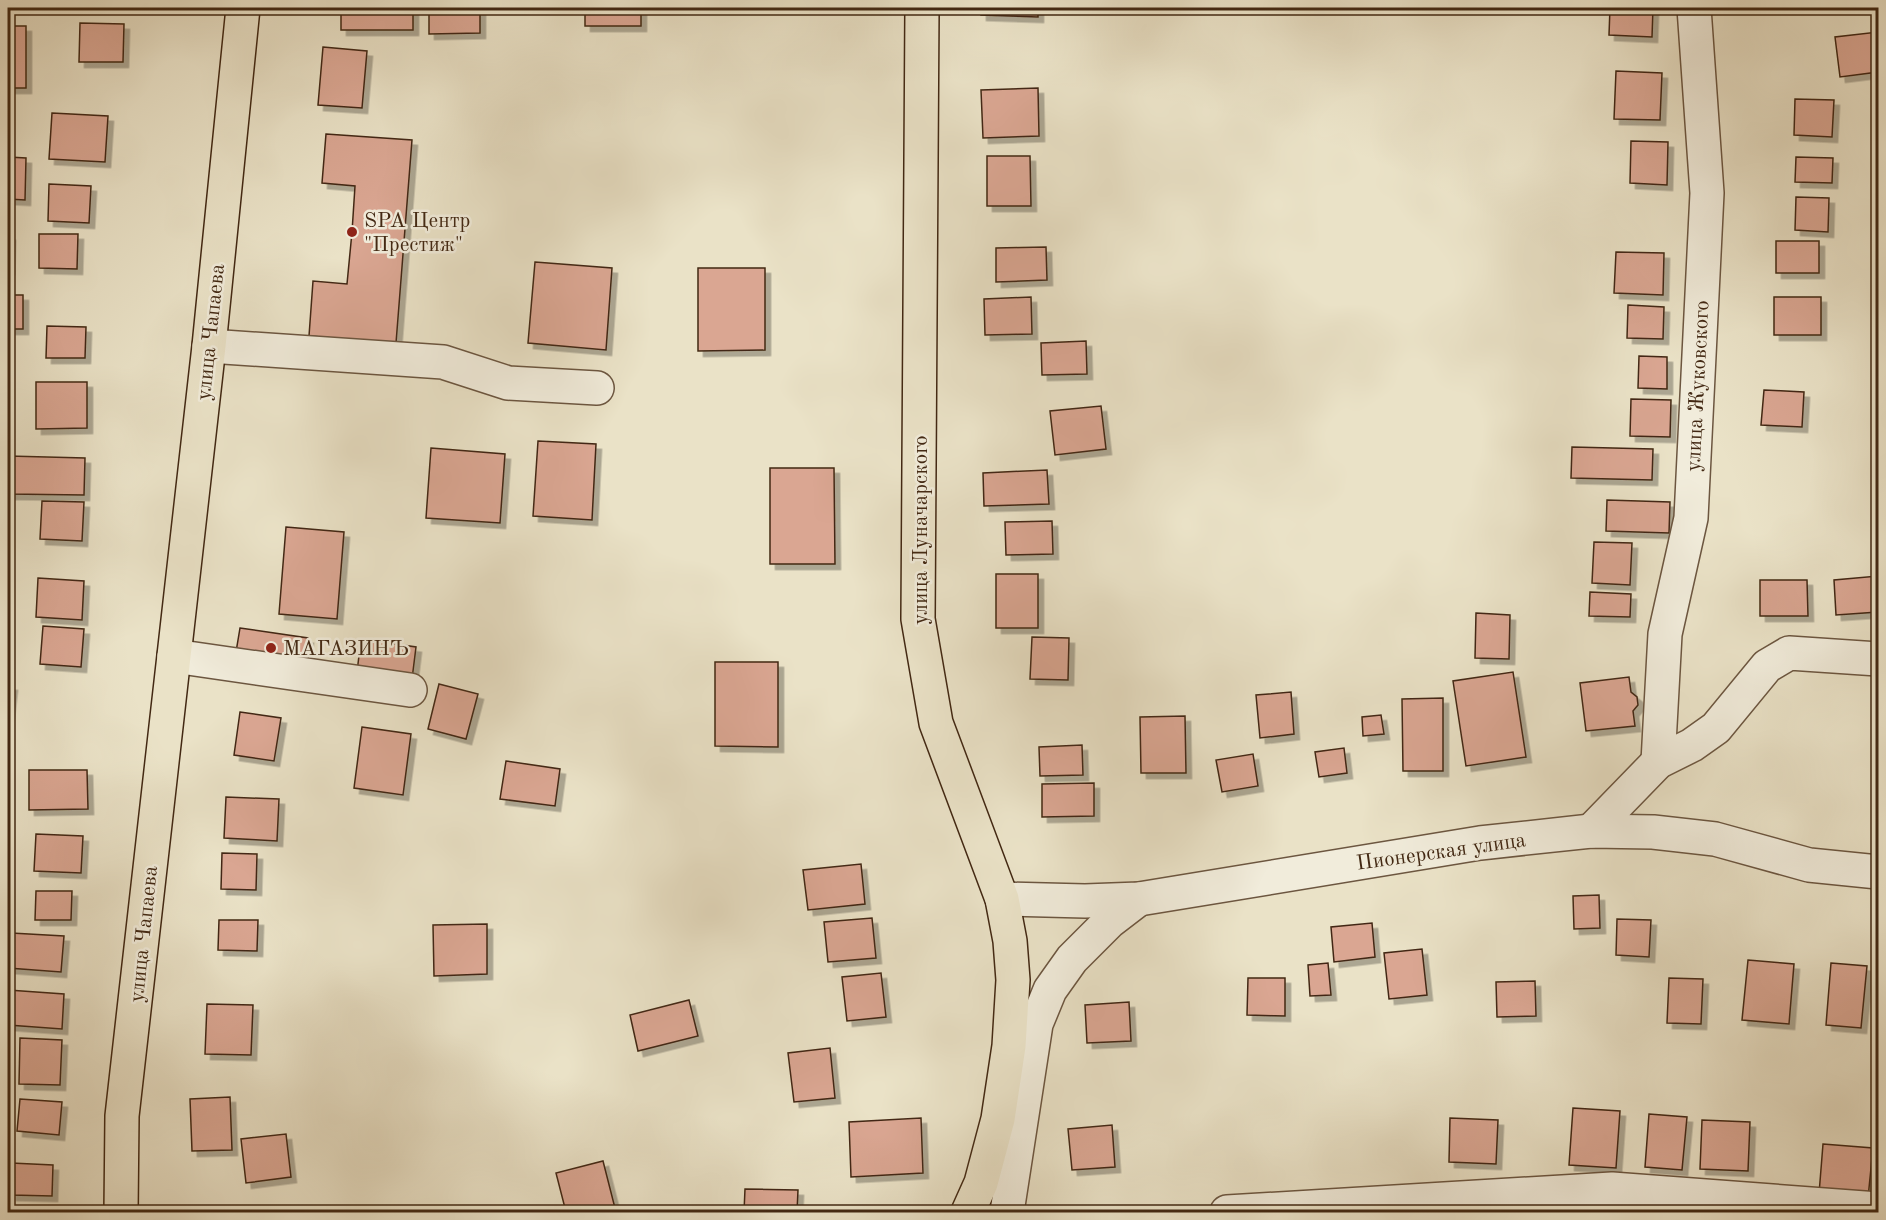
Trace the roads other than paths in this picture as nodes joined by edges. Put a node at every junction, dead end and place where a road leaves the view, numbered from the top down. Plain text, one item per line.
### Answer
1 (243, 8) edge
2 (922, 8) edge
3 (1694, 8) edge
4 (209, 346) junction
5 (597, 388) dead end
6 (174, 656) junction
7 (1878, 659) edge
8 (410, 690) dead end
9 (1658, 762) junction
10 (1591, 831) junction
11 (1878, 872) edge
12 (1002, 899) junction
13 (1139, 899) junction
14 (1878, 1209) edge
15 (121, 1212) edge
16 (968, 1212) edge
17 (1007, 1212) edge
18 (1227, 1212) edge

1 - 4 main road, улица Чапаева
2 - 12 main road, улица Луначарского
3 - 9 street, улица Жуковского
4 - 5 street
4 - 6 main road, улица Чапаева
6 - 8 street
6 - 15 main road, улица Чапаева
7 - 9 street
9 - 10 street
10 - 11 street, Пионерская улица
10 - 13 street, Пионерская улица
12 - 13 street, Пионерская улица
12 - 16 main road, улица Луначарского
13 - 17 street
14 - 18 street

